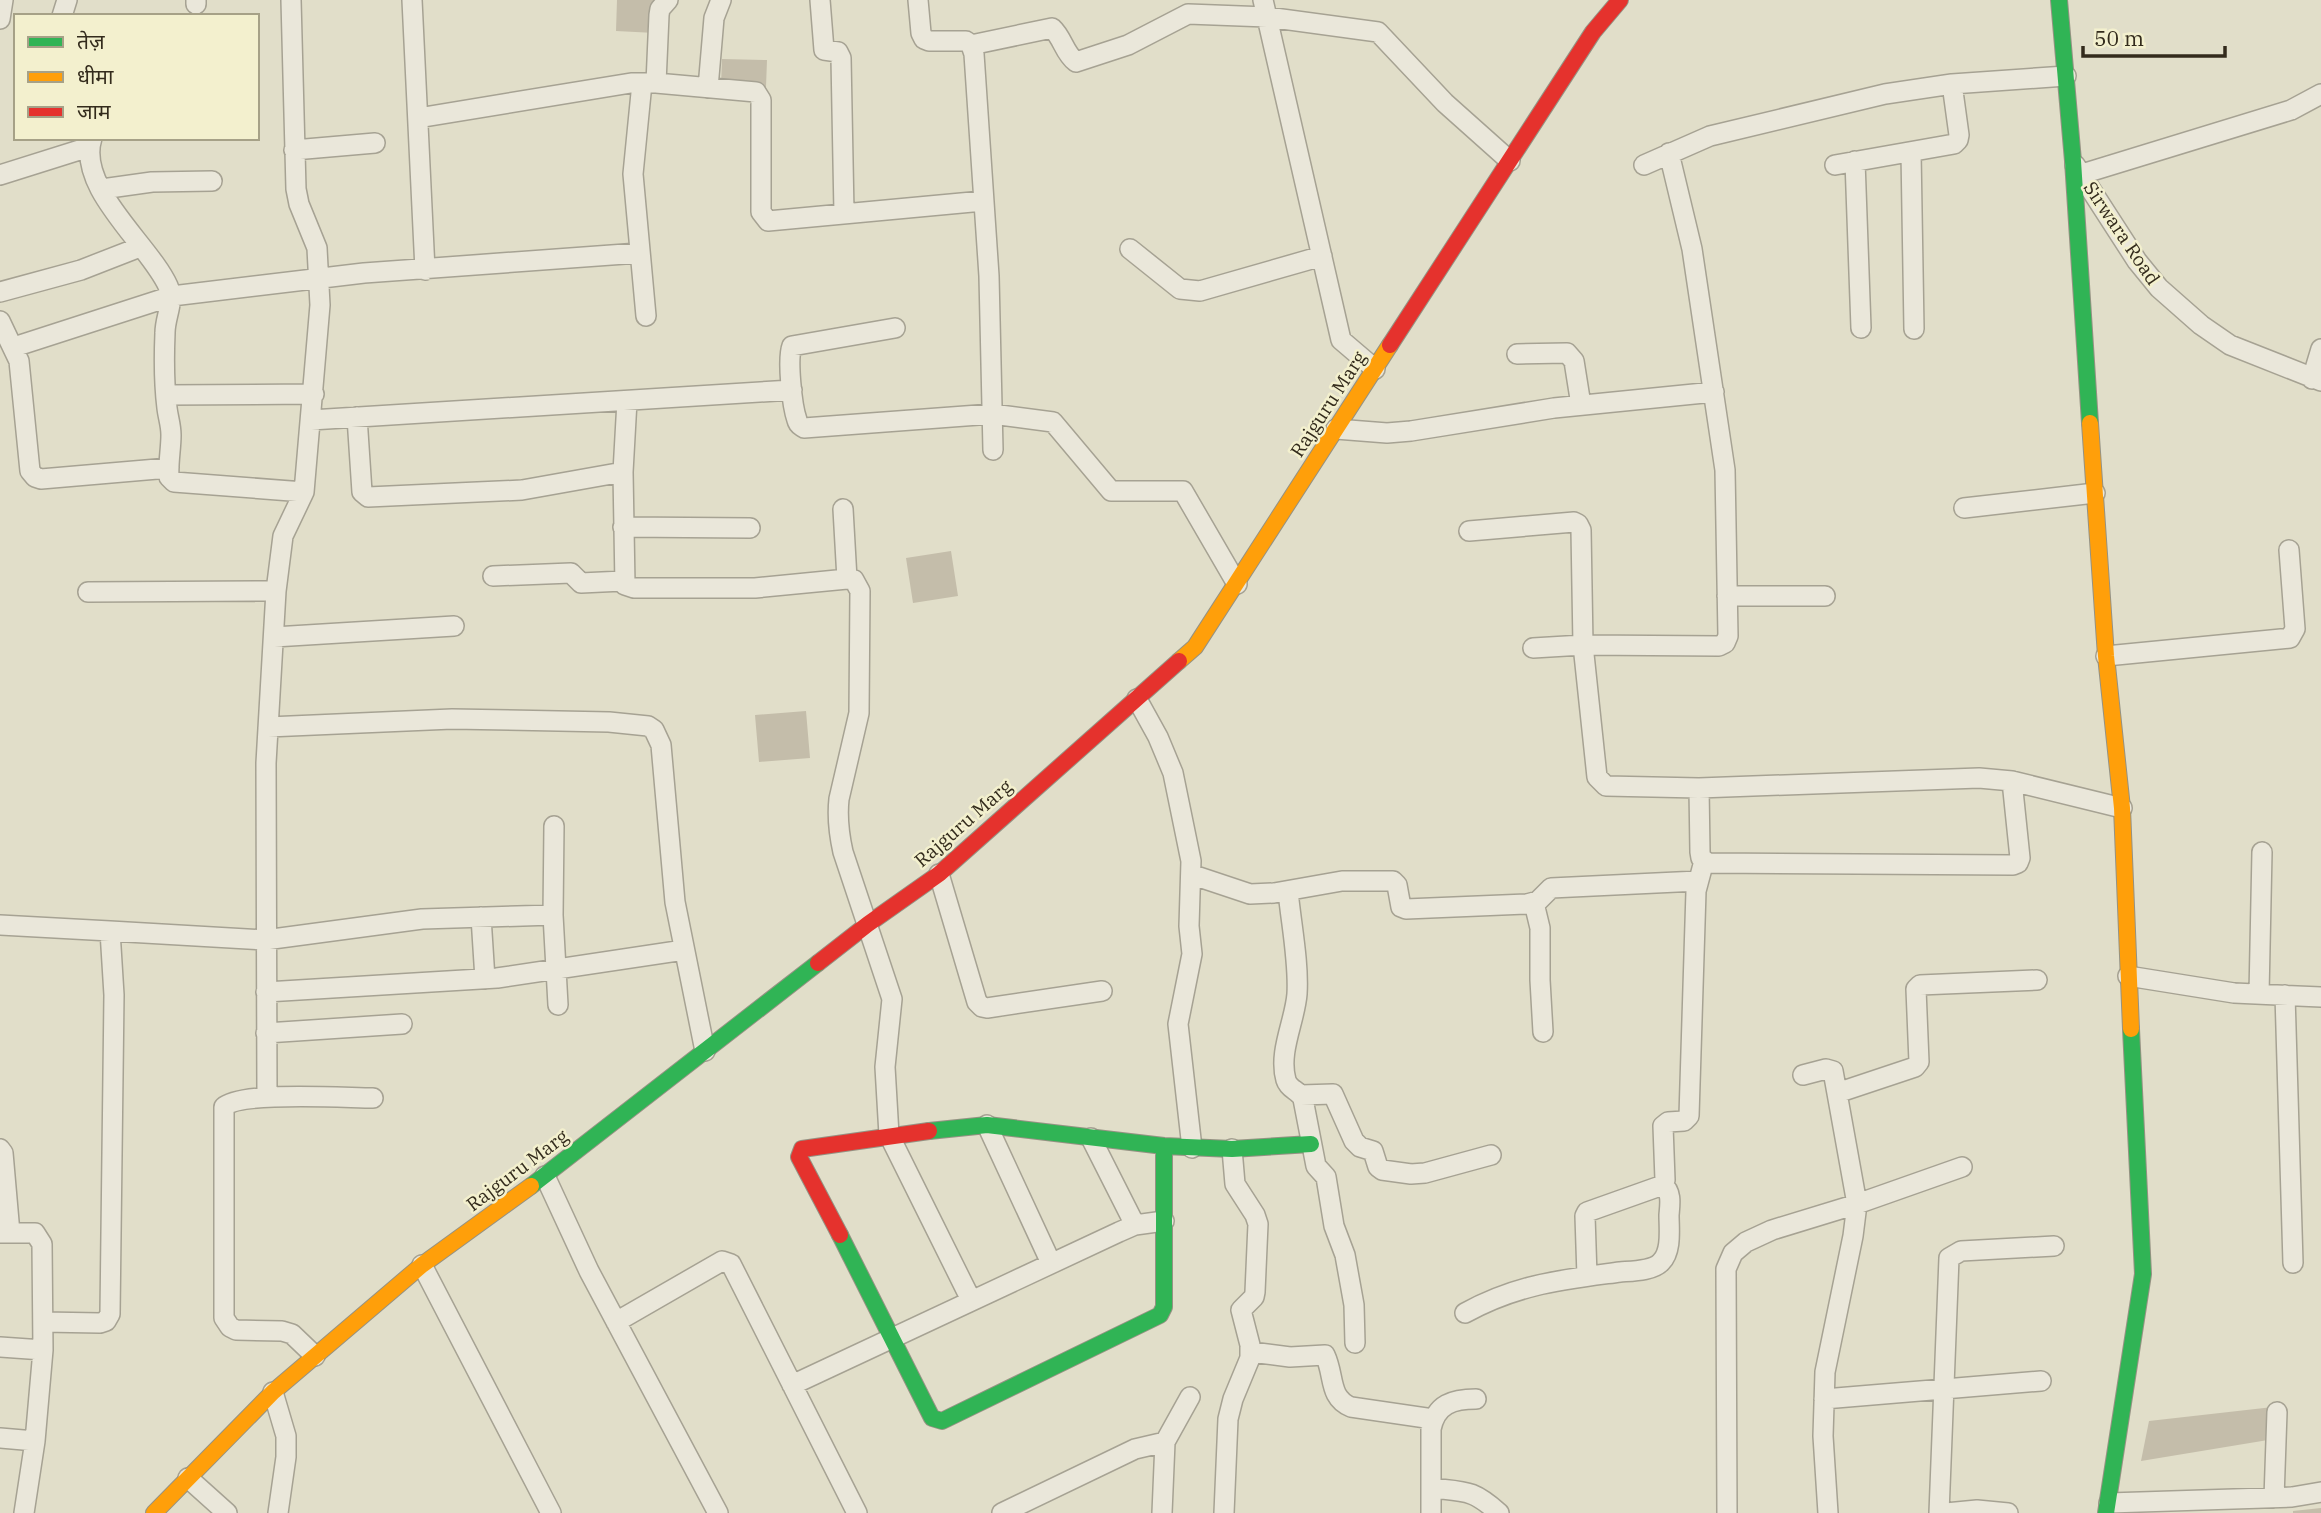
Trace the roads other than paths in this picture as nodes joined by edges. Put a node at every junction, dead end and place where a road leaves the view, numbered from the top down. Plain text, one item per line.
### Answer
1 (3, 0) edge
2 (291, 0) edge
3 (412, 0) edge
4 (668, 0) edge
5 (721, 0) edge
6 (820, 0) edge
7 (918, 0) edge
8 (1622, 0) edge
9 (2059, 0) edge
10 (1265, 8) edge
11 (0, 19) edge
12 (971, 45) junction
13 (2066, 76) junction
14 (649, 83) junction
15 (1952, 84) junction
16 (708, 88) junction
17 (2321, 94) edge
18 (418, 118) junction
19 (91, 143) edge
20 (375, 143) dead end
21 (294, 150) junction
22 (1911, 152) junction
23 (1669, 153) junction
24 (1510, 161) junction
25 (1855, 161) junction
26 (1644, 164) dead end
27 (1835, 165) dead end
28 (2077, 168) junction
29 (0, 175) edge
30 (212, 181) dead end
31 (102, 189) junction
32 (984, 201) junction
33 (844, 213) junction
34 (140, 247) junction
35 (1130, 248) dead end
36 (639, 253) junction
37 (1322, 256) junction
38 (425, 270) junction
39 (320, 279) junction
40 (0, 292) edge
41 (172, 296) junction
42 (646, 316) dead end
43 (0, 321) edge
44 (895, 328) dead end
45 (1861, 328) dead end
46 (1914, 329) dead end
47 (14, 347) junction
48 (2321, 349) edge
49 (1517, 354) dead end
50 (1375, 369) junction
51 (2316, 380) edge
52 (792, 390) junction
53 (1714, 393) junction
54 (314, 394) junction
55 (167, 395) junction
56 (626, 401) junction
57 (1581, 405) junction
58 (992, 414) junction
59 (357, 417) junction
60 (311, 420) junction
61 (1336, 429) junction
62 (993, 450) dead end
63 (169, 468) junction
64 (623, 472) junction
65 (304, 492) junction
66 (2095, 493) junction
67 (1964, 508) dead end
68 (843, 509) dead end
69 (623, 527) junction
70 (750, 528) dead end
71 (1469, 531) dead end
72 (2288, 550) dead end
73 (493, 576) dead end
74 (847, 579) junction
75 (623, 581) junction
76 (1237, 584) junction
77 (276, 591) junction
78 (88, 593) dead end
79 (1727, 596) junction
80 (1825, 596) dead end
81 (454, 626) dead end
82 (274, 637) junction
83 (1583, 645) junction
84 (1533, 648) dead end
85 (2106, 656) junction
86 (1137, 699) junction
87 (268, 727) junction
88 (2012, 781) junction
89 (1699, 788) junction
90 (2122, 808) junction
91 (554, 827) dead end
92 (2262, 852) dead end
93 (1704, 861) junction
94 (939, 874) junction
95 (1192, 875) junction
96 (1698, 881) junction
97 (1288, 891) junction
98 (1534, 903) junction
99 (553, 915) junction
100 (481, 917) junction
101 (868, 924) junction
102 (0, 925) edge
103 (110, 931) junction
104 (265, 940) junction
105 (684, 950) junction
106 (556, 971) junction
107 (2128, 976) junction
108 (485, 979) junction
109 (2037, 980) dead end
110 (1102, 991) dead end
111 (266, 992) junction
112 (2259, 994) junction
113 (2285, 995) junction
114 (2321, 997) edge
115 (558, 1005) dead end
116 (402, 1024) dead end
117 (1543, 1032) dead end
118 (266, 1033) junction
119 (705, 1051) junction
120 (1803, 1075) dead end
121 (1837, 1093) junction
122 (1301, 1095) junction
123 (267, 1097) junction
124 (373, 1098) dead end
125 (987, 1125) junction
126 (889, 1135) junction
127 (1091, 1138) junction
128 (1311, 1144) junction
129 (1164, 1146) junction
130 (1192, 1148) junction
131 (0, 1149) edge
132 (1232, 1149) junction
133 (1491, 1155) dead end
134 (1962, 1167) dead end
135 (545, 1176) junction
136 (1663, 1185) junction
137 (1857, 1204) junction
138 (1164, 1221) junction
139 (1135, 1225) junction
140 (5, 1233) edge
141 (2054, 1246) dead end
142 (1051, 1263) junction
143 (2293, 1263) dead end
144 (422, 1265) junction
145 (1587, 1276) junction
146 (971, 1300) junction
147 (1465, 1313) dead end
148 (43, 1322) junction
149 (616, 1322) junction
150 (893, 1336) junction
151 (1355, 1343) dead end
152 (0, 1347) edge
153 (43, 1350) junction
154 (1251, 1352) junction
155 (315, 1356) junction
156 (2041, 1381) dead end
157 (792, 1385) junction
158 (1943, 1389) junction
159 (273, 1392) junction
160 (1189, 1397) dead end
161 (1476, 1399) dead end
162 (1824, 1399) junction
163 (2277, 1412) dead end
164 (1433, 1419) junction
165 (0, 1438) edge
166 (35, 1441) junction
167 (1165, 1442) junction
168 (188, 1478) junction
169 (1431, 1488) junction
170 (2321, 1492) edge
171 (2274, 1497) junction
172 (2107, 1508) edge
173 (24, 1513) edge
174 (154, 1513) edge
175 (227, 1513) edge
176 (278, 1513) edge
177 (551, 1513) edge
178 (718, 1513) edge
179 (857, 1513) edge
180 (1002, 1513) edge
181 (1162, 1513) edge
182 (1224, 1513) edge
183 (1431, 1513) edge
184 (1499, 1513) edge
185 (1727, 1513) edge
186 (1828, 1513) edge
187 (1939, 1513) edge
188 (1946, 1513) edge
189 (2008, 1513) edge

1 - 11 street
2 - 21 street
3 - 18 street
4 - 14 street
5 - 16 street
6 - 33 street
7 - 12 street
8 - 24 street, Rajguru Marg
9 - 13 street
10 - 12 street
10 - 24 street
10 - 37 street
12 - 32 street
13 - 15 street
13 - 28 street
14 - 16 street
14 - 18 street
14 - 36 street
15 - 22 street
15 - 23 street
16 - 33 street
17 - 28 street
18 - 38 street
19 - 29 street
19 - 31 street
20 - 21 street
21 - 39 street
22 - 25 street
22 - 46 street
23 - 26 street
23 - 53 street
24 - 50 street, Rajguru Marg
25 - 27 street
25 - 45 street
28 - 51 street, Sirwara Road
28 - 66 street
30 - 31 street
31 - 34 street
32 - 33 street
32 - 58 street
34 - 40 street
34 - 41 street
35 - 37 street
36 - 38 street
36 - 42 street
37 - 50 street
38 - 39 street
39 - 41 street
39 - 54 street
41 - 47 street
41 - 55 street
43 - 47 street
44 - 52 street
47 - 63 street
48 - 51 street
49 - 57 street
50 - 61 street, Rajguru Marg
52 - 56 street
52 - 58 street
53 - 57 street
53 - 79 street
54 - 55 street
54 - 60 street
55 - 63 street
56 - 59 street
56 - 64 street
57 - 61 street
58 - 62 street
58 - 76 street
59 - 60 street
59 - 64 street
60 - 65 street
61 - 76 street, Rajguru Marg
63 - 65 street
64 - 69 street
65 - 77 street
66 - 67 street
66 - 85 street
68 - 74 street
69 - 70 street
69 - 75 street
71 - 83 street
72 - 85 street
73 - 75 street
74 - 75 street
74 - 101 street
76 - 86 street, Rajguru Marg
77 - 78 street
77 - 82 street
79 - 80 street
79 - 83 street
81 - 82 street
82 - 87 street
83 - 84 street
83 - 89 street
85 - 90 street
86 - 94 street, Rajguru Marg
86 - 95 street
87 - 104 street
87 - 105 street
88 - 89 street
88 - 90 street
88 - 93 street
89 - 93 street
90 - 107 street
91 - 99 street
92 - 112 street
93 - 96 street
94 - 101 street, Rajguru Marg
94 - 110 street
95 - 97 street
95 - 130 street
96 - 98 street
96 - 136 street
97 - 98 street
97 - 122 street
98 - 117 street
99 - 100 street
99 - 106 street
100 - 104 street
100 - 108 street
101 - 119 street, Rajguru Marg
101 - 126 street
102 - 103 street
103 - 104 street
103 - 148 street
104 - 111 street
105 - 106 street
105 - 119 street
106 - 108 street
106 - 115 street
107 - 112 street
107 - 172 street
108 - 111 street
109 - 121 street
111 - 118 street
112 - 113 street
113 - 114 street
113 - 143 street
116 - 118 street
118 - 123 street
119 - 135 street, Rajguru Marg
120 - 121 street
121 - 137 street
122 - 128 street
122 - 133 street
123 - 124 street
123 - 155 street
125 - 126 street
125 - 127 street
125 - 142 street
126 - 146 street
126 - 150 street
127 - 129 street
127 - 139 street
128 - 132 street
128 - 151 street
129 - 130 street
129 - 138 street
130 - 132 street
131 - 140 street
132 - 154 street
134 - 137 street
135 - 144 street, Rajguru Marg
135 - 149 street
136 - 145 street
136 - 145 street
137 - 162 street
137 - 185 street
138 - 139 street
138 - 150 street
139 - 142 street
140 - 148 street
141 - 158 street
142 - 146 street
144 - 155 street, Rajguru Marg
144 - 177 street
145 - 147 street
146 - 150 street
148 - 153 street
149 - 157 street
149 - 178 street
150 - 157 street
152 - 153 street
153 - 166 street
154 - 164 street
154 - 182 street
155 - 159 street, Rajguru Marg
156 - 158 street
157 - 179 street
158 - 162 street
158 - 187 street
159 - 168 street, Rajguru Marg
159 - 176 street
160 - 167 street
161 - 164 street
162 - 186 street
163 - 171 street
164 - 169 street
165 - 166 street
166 - 173 street
167 - 180 street
167 - 181 street
168 - 174 street, Rajguru Marg
168 - 175 street
169 - 183 street
169 - 184 street
170 - 171 street
171 - 172 street
188 - 189 street

